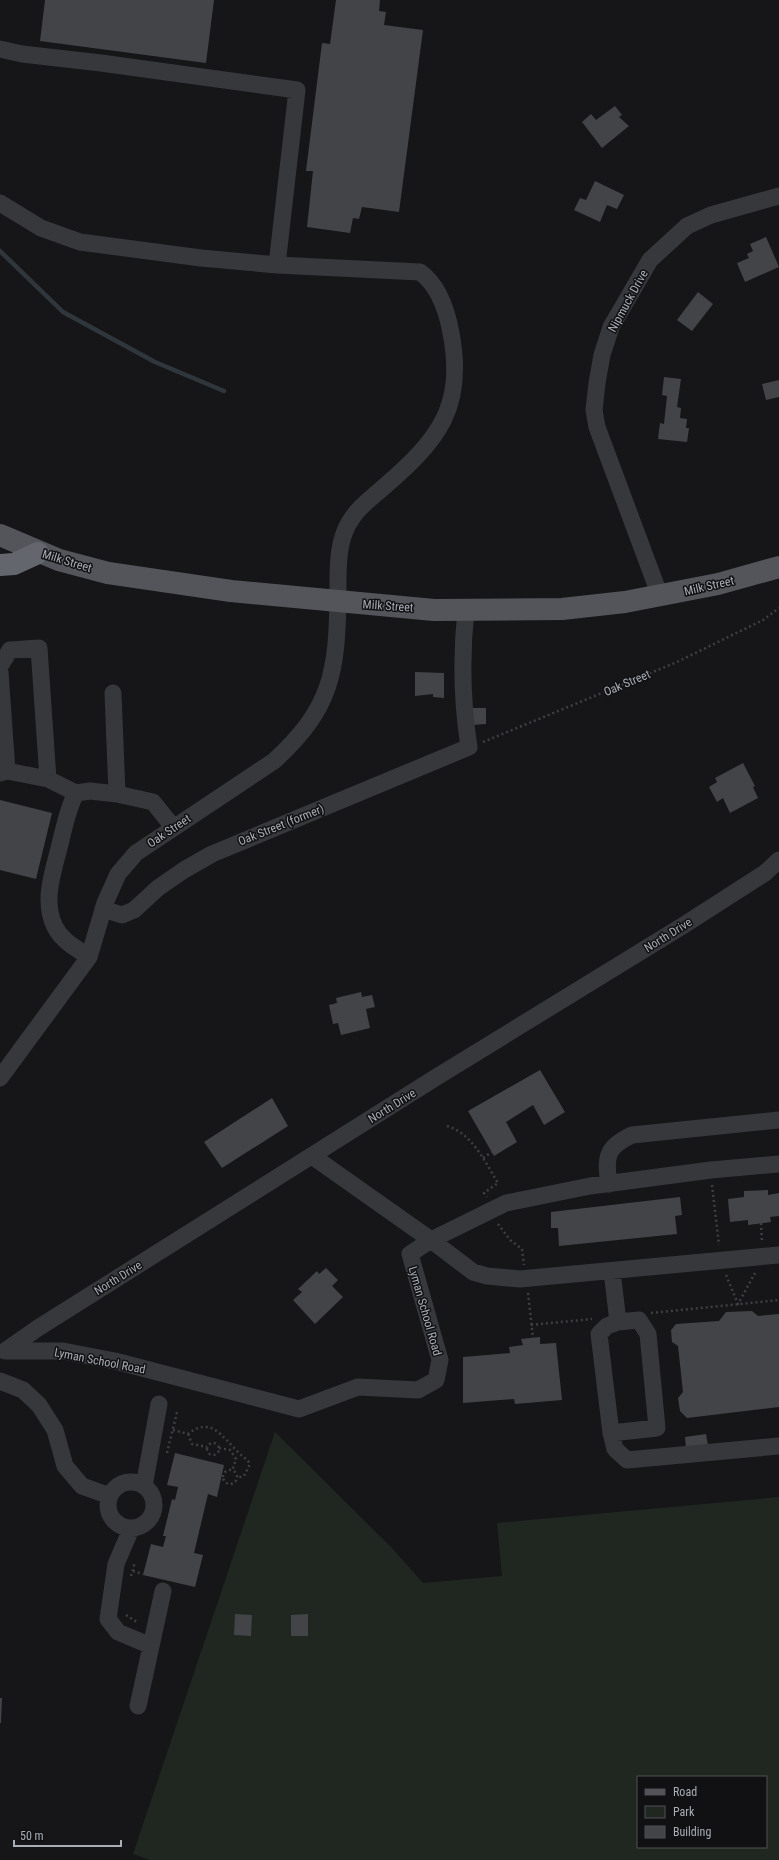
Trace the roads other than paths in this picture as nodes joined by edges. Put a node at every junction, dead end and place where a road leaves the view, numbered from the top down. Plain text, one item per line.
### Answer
1 (0, 49) edge
2 (779, 196) edge
3 (0, 203) edge
4 (277, 265) junction
5 (0, 536) edge
6 (38, 552) junction
7 (0, 565) edge
8 (779, 567) edge
9 (660, 596) junction
10 (338, 602) junction
11 (466, 610) junction
12 (0, 666) edge
13 (0, 672) edge
14 (113, 693) dead end
15 (4, 772) edge
16 (48, 779) junction
17 (76, 793) junction
18 (118, 794) junction
19 (174, 827) junction
20 (779, 860) edge
21 (103, 909) junction
22 (89, 957) junction
23 (0, 1078) edge
24 (779, 1120) edge
25 (312, 1156) junction
26 (779, 1164) edge
27 (609, 1184) junction
28 (431, 1240) junction
29 (779, 1255) edge
30 (612, 1271) junction
31 (618, 1319) junction
32 (2, 1348) edge
33 (0, 1381) edge
34 (159, 1404) dead end
35 (610, 1433) junction
36 (779, 1446) edge
37 (144, 1486) junction
38 (110, 1496) junction
39 (131, 1528) junction
40 (163, 1590) dead end
41 (151, 1646) junction
42 (138, 1706) dead end

1 - 4 street
2 - 9 street, Nipmuck Drive
3 - 4 street, Oak Street
4 - 10 street, Oak Street
5 - 6 main road, Milk Street
6 - 7 highway
6 - 10 main road, Milk Street
8 - 9 main road, Milk Street
9 - 11 main road, Milk Street
10 - 11 main road, Milk Street
10 - 19 street, Oak Street
11 - 21 street, Oak Street (former)
12 - 16 street
13 - 15 street
14 - 18 street
15 - 16 street
16 - 17 street
17 - 18 street
17 - 22 street
18 - 19 street
19 - 21 street, Oak Street
20 - 25 street, North Drive
21 - 22 street, Oak Street
22 - 23 street, Oak Street
24 - 27 street
25 - 28 street
25 - 32 street, North Drive
26 - 27 street
27 - 28 street
28 - 30 street
28 - 32 street, Lyman School Road
29 - 30 street
30 - 31 street
31 - 35 street
31 - 35 street
33 - 38 street
34 - 37 street
35 - 36 street
37 - 38 street
37 - 39 street
38 - 39 street
39 - 41 street
40 - 41 street
41 - 42 street

